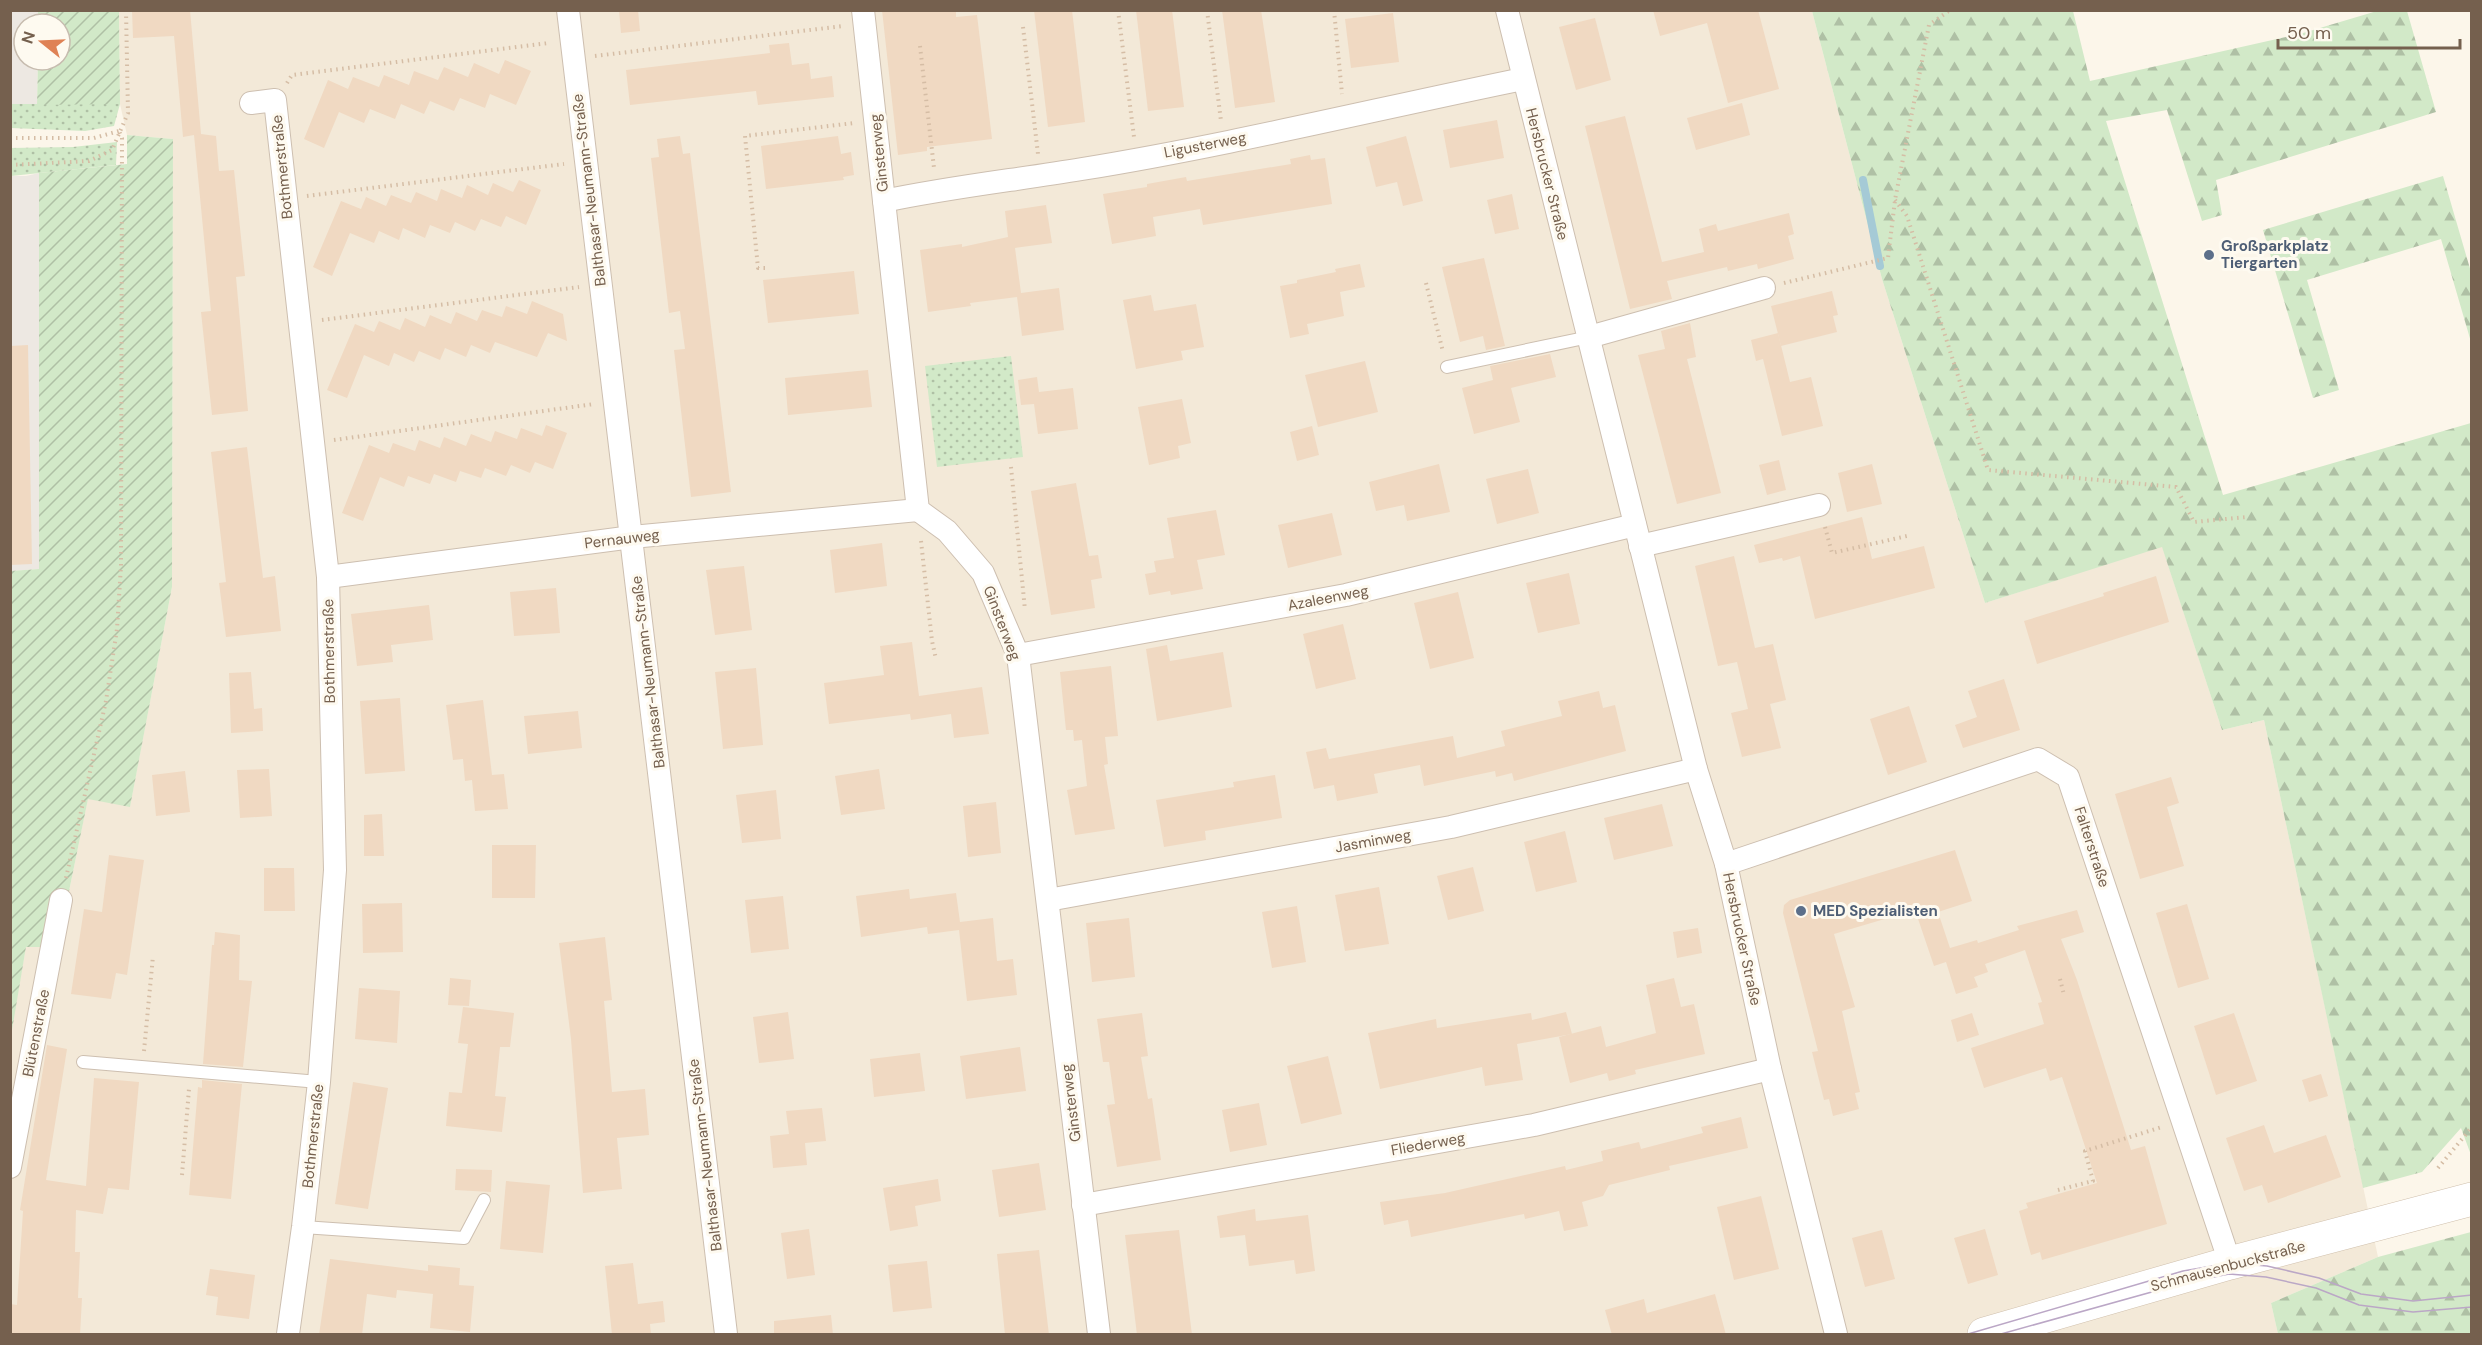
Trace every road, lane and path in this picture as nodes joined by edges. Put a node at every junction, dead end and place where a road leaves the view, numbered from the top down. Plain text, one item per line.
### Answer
1 (126, 10) edge
2 (568, 10) edge
3 (1118, 10) edge
4 (1207, 10) edge
5 (1334, 10) edge
6 (1507, 10) edge
7 (1950, 10) edge
8 (864, 16) edge
9 (1023, 27) dead end
10 (538, 45) dead end
11 (920, 46) dead end
12 (573, 58) junction
13 (292, 75) dead end
14 (1523, 79) junction
15 (251, 103) dead end
16 (1344, 116) junction
17 (875, 121) junction
18 (119, 131) junction
19 (10, 138) edge
20 (1223, 142) junction
21 (1136, 159) junction
22 (586, 162) junction
23 (10, 165) edge
24 (1041, 175) junction
25 (937, 189) junction
26 (285, 198) junction
27 (1895, 200) junction
28 (884, 201) junction
29 (765, 268) dead end
30 (1426, 283) dead end
31 (601, 284) junction
32 (1764, 288) joint
33 (298, 323) junction
34 (1589, 337) junction
35 (1447, 367) joint
36 (615, 401) junction
37 (312, 443) junction
38 (1011, 467) dead end
39 (1819, 505) joint
40 (918, 510) junction
41 (2247, 517) dead end
42 (1638, 536) junction
43 (1907, 536) dead end
44 (632, 537) junction
45 (327, 577) junction
46 (1018, 655) junction
47 (936, 659) dead end
48 (1696, 769) junction
49 (1726, 864) junction
50 (61, 900) joint
51 (1048, 900) junction
52 (153, 956) dead end
53 (2060, 980) dead end
54 (2064, 995) dead end
55 (84, 1062) dead end
56 (143, 1067) junction
57 (1770, 1069) junction
58 (191, 1071) junction
59 (319, 1082) junction
60 (2183, 1121) junction
61 (2472, 1127) edge
62 (10, 1167) edge
63 (2438, 1168) dead end
64 (182, 1175) dead end
65 (2058, 1190) dead end
66 (2472, 1199) edge
67 (484, 1200) dead end
68 (1083, 1205) junction
69 (303, 1227) junction
70 (2230, 1263) junction
71 (288, 1335) edge
72 (726, 1335) edge
73 (1098, 1335) edge
74 (1836, 1335) edge
75 (1984, 1335) edge

1 - 18 path
2 - 12 street, Balthasar-Neumann-Straße
3 - 21 path
4 - 20 path
5 - 16 path
6 - 14 street, Hersbrucker Straße
7 - 27 path
8 - 12 path
8 - 17 street, Ginsterweg
9 - 24 path
10 - 13 path
11 - 25 path
12 - 22 street, Balthasar-Neumann-Straße
14 - 16 street, Ligusterweg
14 - 34 street, Hersbrucker Straße
15 - 26 street, Bothmerstraße
16 - 20 street, Ligusterweg
17 - 28 street, Ginsterweg
17 - 29 path
18 - 19 path
18 - 23 path
18 - 50 path
20 - 21 street, Ligusterweg
21 - 24 street, Ligusterweg
22 - 26 path
22 - 31 street, Balthasar-Neumann-Straße
24 - 25 street, Ligusterweg
25 - 28 street, Ligusterweg
26 - 33 street, Bothmerstraße
27 - 32 path
27 - 41 path
28 - 40 street, Ginsterweg
30 - 35 path
31 - 33 path
31 - 36 street, Balthasar-Neumann-Straße
32 - 34 street
33 - 37 street, Bothmerstraße
34 - 35 lane
34 - 42 street, Hersbrucker Straße
36 - 37 path
36 - 44 street, Balthasar-Neumann-Straße
37 - 45 street, Bothmerstraße
38 - 46 path
39 - 42 street
39 - 43 path
40 - 44 street, Pernauweg
40 - 46 street, Ginsterweg
40 - 47 path
42 - 46 street, Azaleenweg
42 - 48 street, Hersbrucker Straße
44 - 45 street, Pernauweg
44 - 72 street, Balthasar-Neumann-Straße
45 - 59 street, Bothmerstraße
46 - 51 street, Ginsterweg
48 - 49 street, Hersbrucker Straße
48 - 51 street, Jasminweg
49 - 57 street, Hersbrucker Straße
49 - 60 street, Falterstraße
50 - 62 street, Blütenstraße
51 - 68 street, Ginsterweg
52 - 56 path
53 - 54 path
55 - 56 lane
56 - 58 lane
57 - 68 street, Fliederweg
57 - 74 street, Hersbrucker Straße
58 - 59 lane
58 - 64 path
59 - 69 street, Bothmerstraße
60 - 65 path
60 - 70 street, Falterstraße
61 - 63 path
66 - 70 street, Schmausenbuckstraße
67 - 69 lane
68 - 73 street, Ginsterweg
69 - 71 street, Bothmerstraße
70 - 75 street, Schmausenbuckstraße

